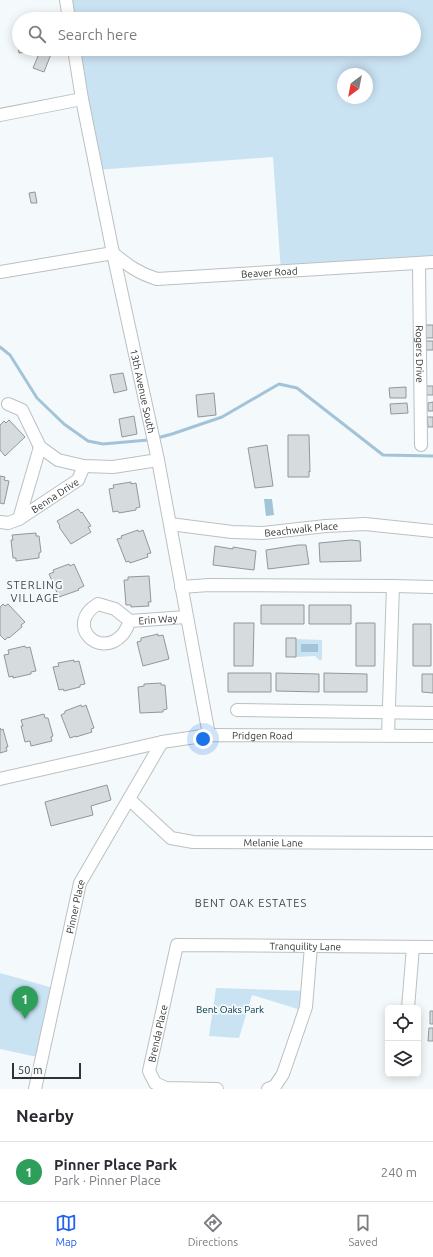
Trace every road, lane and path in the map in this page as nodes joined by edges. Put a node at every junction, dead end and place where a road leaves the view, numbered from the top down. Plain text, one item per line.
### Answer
1 (66, 0) edge
2 (68, 12) edge
3 (75, 56) edge
4 (82, 99) junction
5 (0, 115) edge
6 (113, 253) junction
7 (433, 262) edge
8 (419, 263) junction
9 (0, 272) edge
10 (8, 404) dead end
11 (421, 445) dead end
12 (40, 447) junction
13 (158, 460) junction
14 (84, 466) junction
15 (19, 518) junction
16 (0, 522) edge
17 (170, 524) junction
18 (433, 531) edge
19 (392, 586) junction
20 (181, 587) junction
21 (433, 587) edge
22 (186, 617) junction
23 (130, 621) dead end
24 (237, 710) dead end
25 (388, 712) junction
26 (433, 713) edge
27 (209, 735) junction
28 (388, 735) junction
29 (433, 736) edge
30 (162, 742) junction
31 (0, 779) edge
32 (129, 799) junction
33 (433, 842) edge
34 (177, 944) joint
35 (311, 946) junction
36 (413, 947) junction
37 (433, 947) edge
38 (408, 1005) edge
39 (151, 1086) edge
40 (35, 1089) edge
41 (217, 1089) edge
42 (268, 1089) edge

1 - 2 street
3 - 4 street, 13th Avenue South
4 - 5 street
4 - 6 street, 13th Avenue South
6 - 8 street, Beaver Road
6 - 9 street
6 - 13 street, 13th Avenue South
7 - 8 street, Beaver Road
8 - 11 street, Rogers Drive
10 - 12 street, Benna Drive
12 - 14 street, Benna Drive
12 - 15 street, Benna Drive
13 - 14 street, Benna Drive
13 - 17 street, 13th Avenue South
14 - 15 street, Benna Drive
15 - 16 street, Benna Drive
17 - 18 street, Beachwalk Place
17 - 20 street, 13th Avenue South
19 - 20 street
19 - 21 street
19 - 25 street
20 - 22 street, 13th Avenue South
22 - 23 street, Erin Way
22 - 27 street, 13th Avenue South
24 - 25 street
25 - 26 street
25 - 28 street
27 - 28 street, Pridgen Road
27 - 30 street, Pridgen Road
28 - 29 street, Pridgen Road
30 - 31 street, Pridgen Road
30 - 32 street, Pinner Place
32 - 33 street, Melanie Lane
32 - 40 street, Pinner Place
34 - 35 street, Tranquility Lane
34 - 39 street, Brenda Place
35 - 36 street, Tranquility Lane
35 - 42 street
36 - 37 street, Tranquility Lane
36 - 38 street
39 - 41 street, Brenda Place

